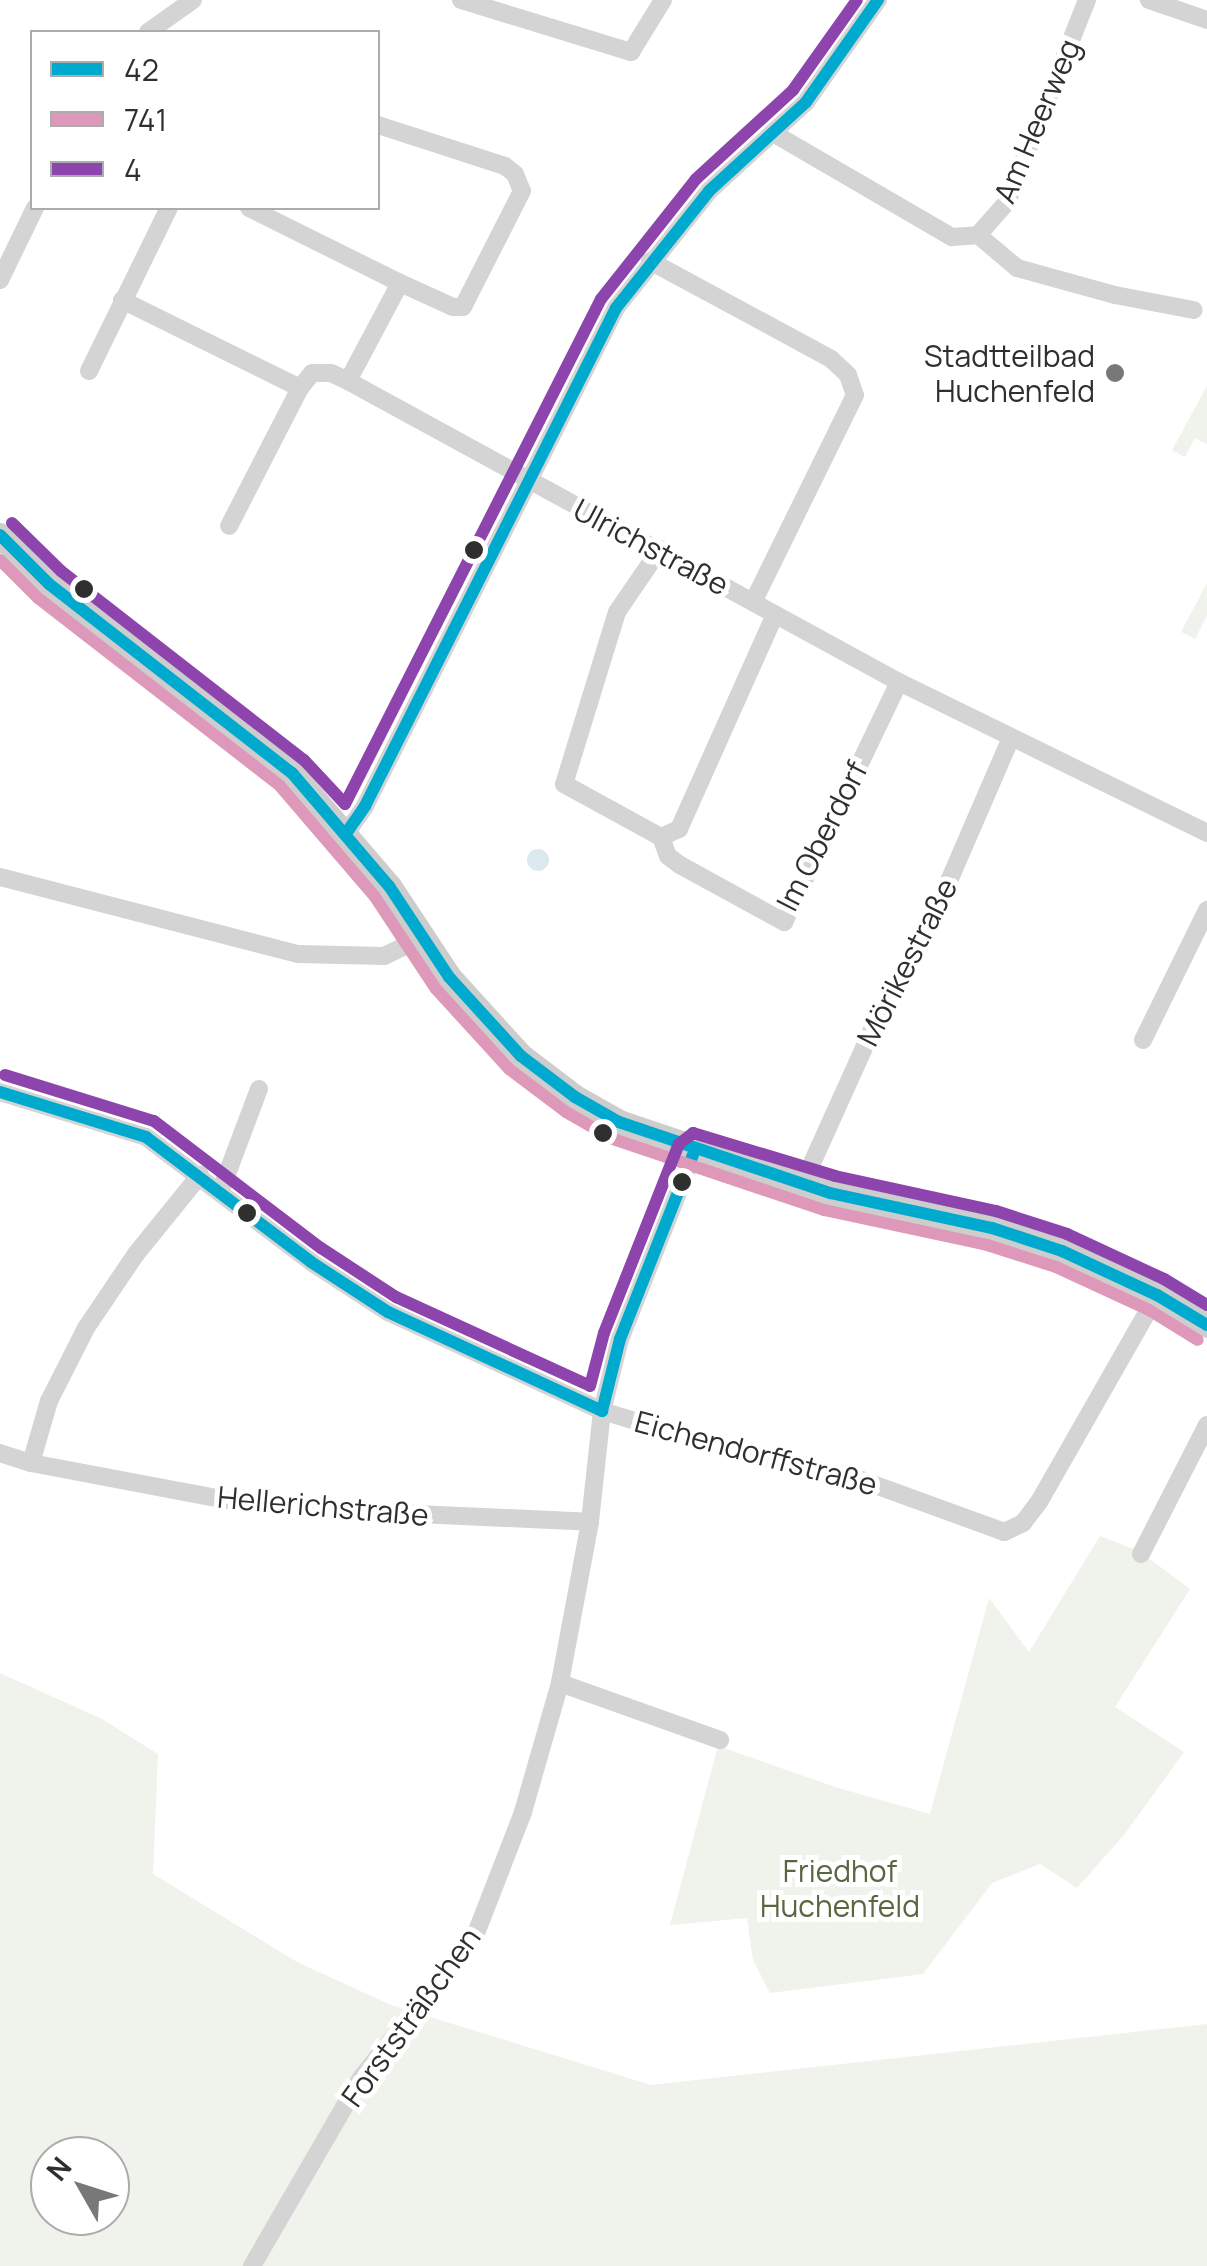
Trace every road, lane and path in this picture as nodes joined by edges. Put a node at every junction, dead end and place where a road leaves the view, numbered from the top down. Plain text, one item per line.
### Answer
1 (193, 0) edge
2 (460, 0) edge
3 (663, 0) edge
4 (878, 0) edge
5 (1087, 0) edge
6 (1149, 0) edge
7 (1207, 20) edge
8 (151, 30) edge
9 (380, 126) edge
10 (773, 133) junction
11 (34, 210) edge
12 (168, 210) edge
13 (254, 210) edge
14 (978, 235) junction
15 (650, 262) junction
16 (0, 280) edge
17 (400, 283) junction
18 (122, 300) junction
19 (1194, 310) dead end
20 (89, 371) dead end
21 (348, 381) junction
22 (300, 388) junction
23 (530, 483) junction
24 (229, 526) dead end
25 (0, 535) edge
26 (660, 548) junction
27 (753, 602) junction
28 (775, 614) junction
29 (899, 682) junction
30 (1010, 740) junction
31 (347, 832) junction
32 (1207, 833) edge
33 (661, 837) junction
34 (0, 877) edge
35 (1207, 910) edge
36 (424, 937) junction
37 (1143, 1040) dead end
38 (259, 1090) dead end
39 (0, 1092) edge
40 (696, 1150) junction
41 (200, 1175) junction
42 (802, 1184) junction
43 (221, 1190) junction
44 (1157, 1295) junction
45 (1207, 1325) edge
46 (602, 1411) junction
47 (1207, 1425) edge
48 (0, 1452) edge
49 (30, 1463) junction
50 (590, 1522) junction
51 (1142, 1554) dead end
52 (560, 1684) junction
53 (720, 1740) dead end
54 (252, 2266) edge

1 - 8 street
2 - 3 street
4 - 10 street
5 - 14 street, Am Heerweg
6 - 7 street
9 - 17 street
10 - 14 street, Am Heerweg
10 - 15 street
11 - 16 street
12 - 18 street
13 - 17 street
14 - 19 street, Am Heerweg
15 - 23 street
15 - 27 street
17 - 21 street
18 - 20 street
18 - 22 street
21 - 22 street
21 - 23 street, Ulrichstraße
22 - 24 street
23 - 26 street, Ulrichstraße
23 - 31 street
25 - 31 main road
26 - 27 street, Ulrichstraße
26 - 33 street, Im Oberdorf
27 - 28 street, Ulrichstraße
28 - 29 street, Ulrichstraße
28 - 33 street
29 - 30 street, Ulrichstraße
29 - 33 street, Im Oberdorf
30 - 32 street, Ulrichstraße
30 - 42 street, Mörikestraße
31 - 36 main road
34 - 36 street
35 - 37 street
36 - 40 main road
38 - 43 street
39 - 41 street, Eichendorffstraße
40 - 42 main road
40 - 46 street, Forststräßchen
41 - 43 street, Eichendorffstraße
41 - 49 street
42 - 44 main road
43 - 46 street, Eichendorffstraße
44 - 45 main road
44 - 46 street, Eichendorffstraße
46 - 50 street, Forststräßchen
47 - 51 street
48 - 49 street, Hellerichstraße
49 - 50 street, Hellerichstraße
50 - 52 street, Forststräßchen
52 - 53 street
52 - 54 street, Forststräßchen

